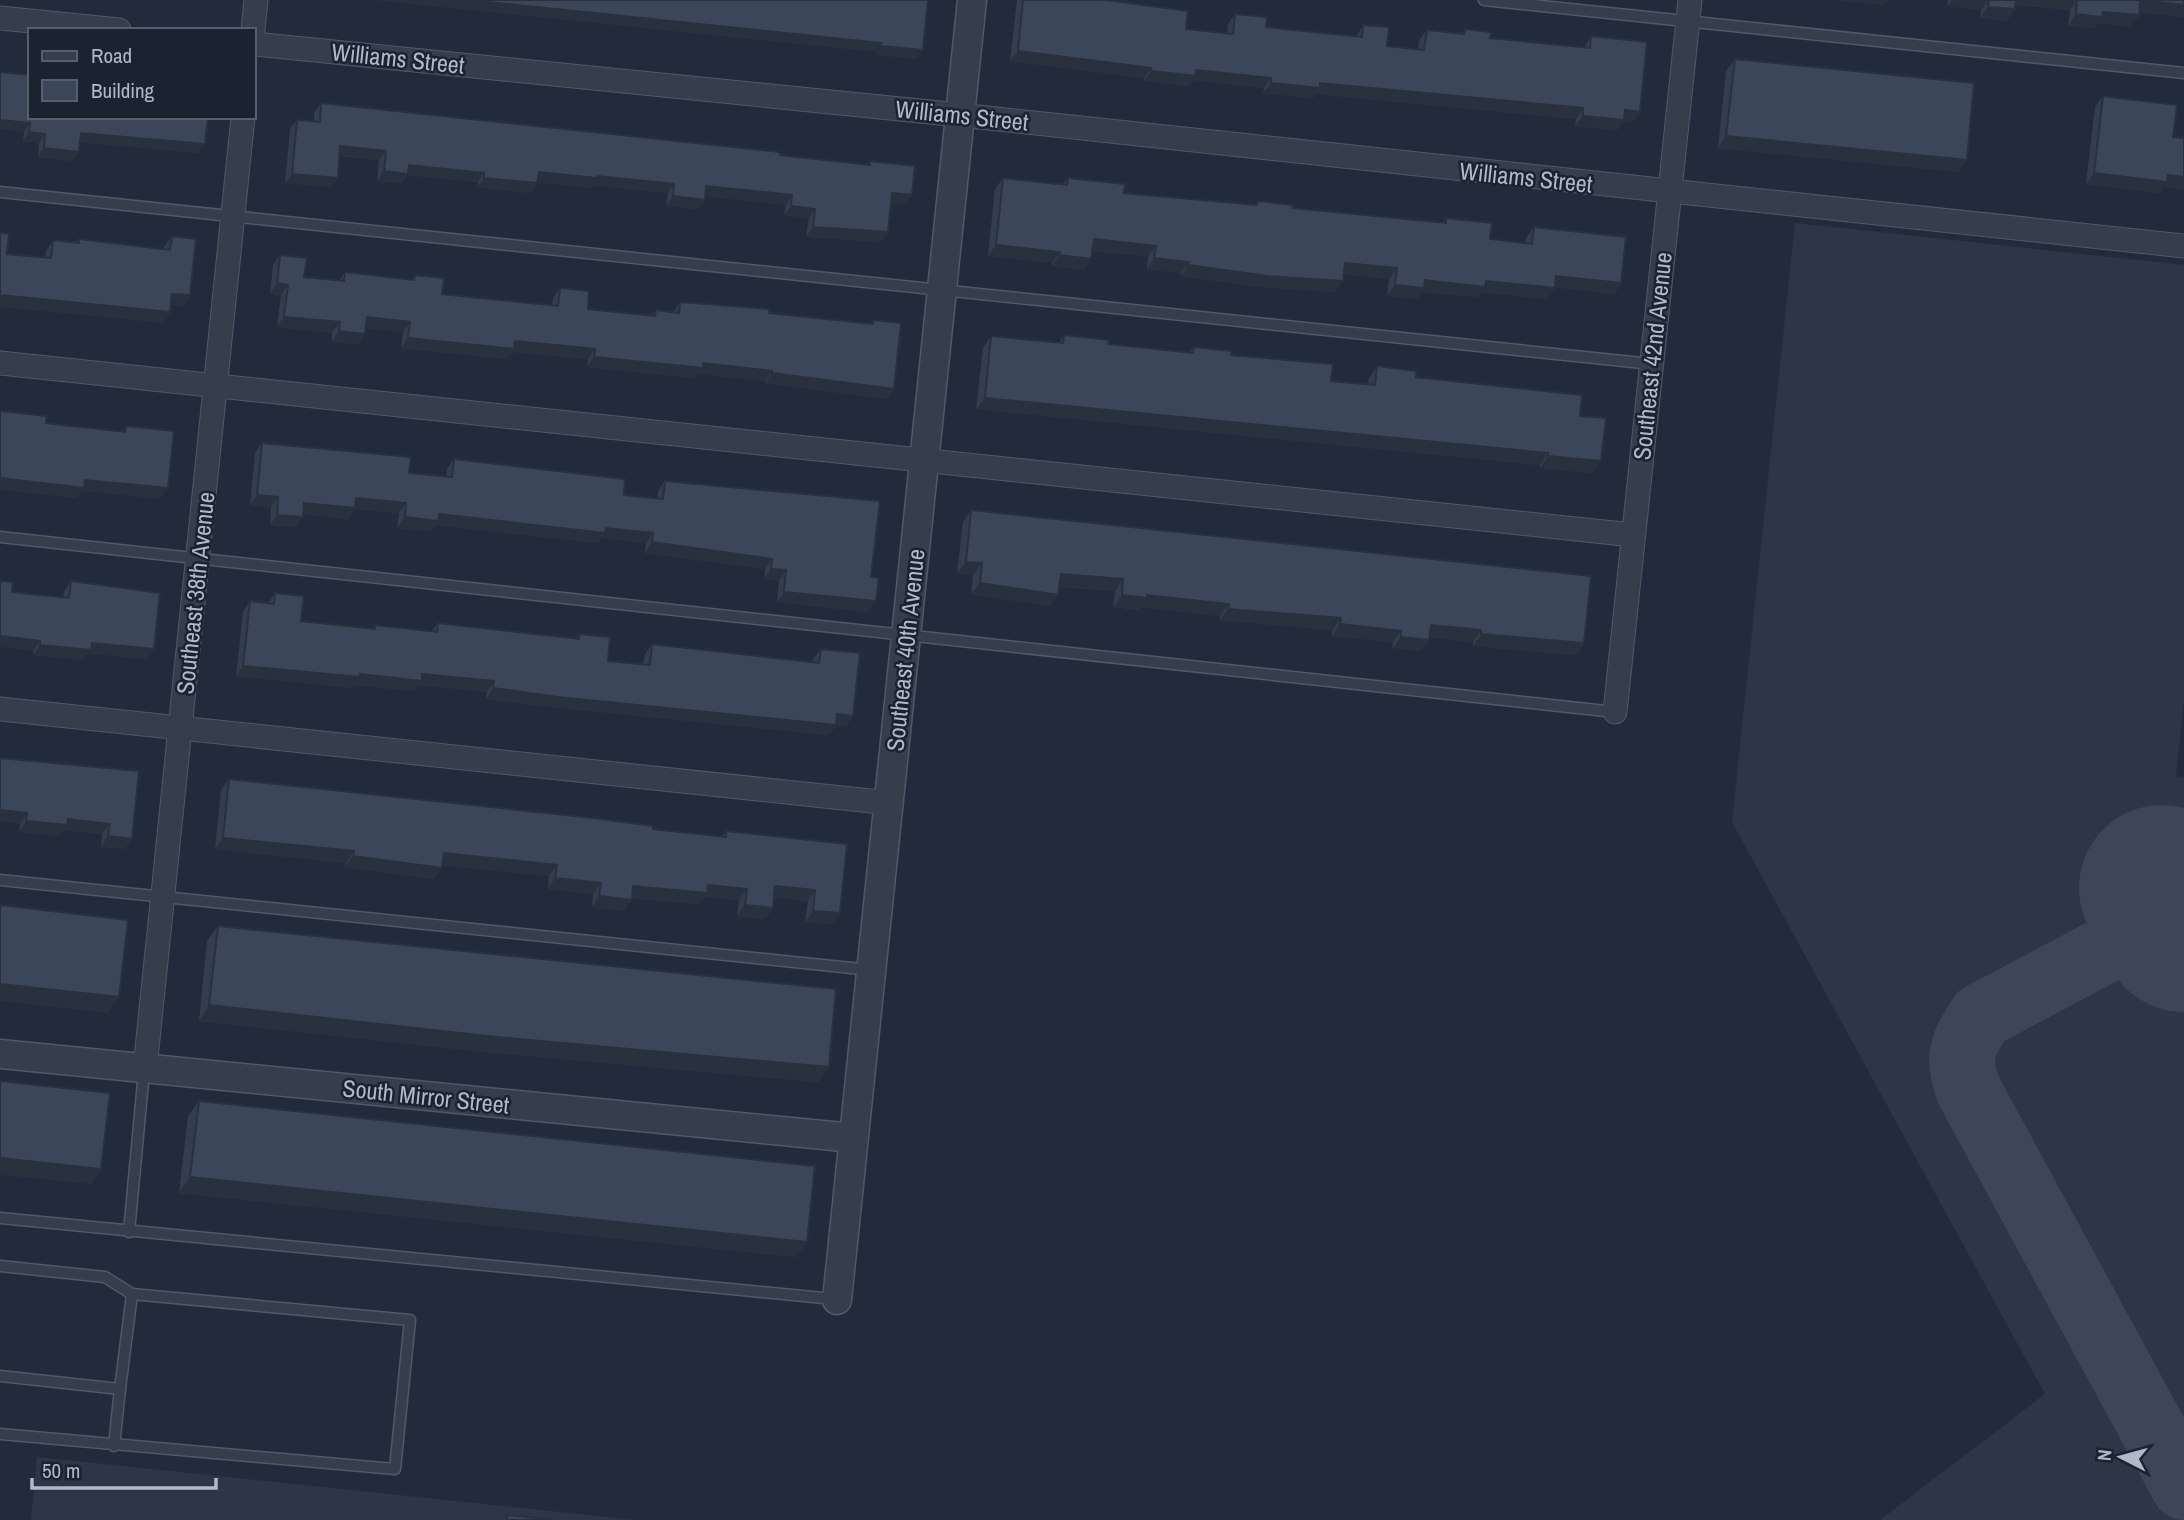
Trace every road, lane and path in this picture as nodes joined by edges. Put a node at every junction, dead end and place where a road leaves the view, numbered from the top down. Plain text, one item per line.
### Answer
1 (256, 0) edge
2 (972, 0) edge
3 (1485, 0) edge
4 (1689, 10) edge
5 (0, 18) edge
6 (98, 28) edge
7 (253, 28) edge
8 (256, 44) edge
9 (2184, 73) edge
10 (960, 115) junction
11 (243, 119) edge
12 (0, 192) edge
13 (1670, 192) junction
14 (232, 217) junction
15 (2184, 246) edge
16 (943, 288) junction
17 (0, 363) edge
18 (1651, 364) junction
19 (217, 386) junction
20 (926, 461) junction
21 (1633, 535) junction
22 (0, 537) edge
23 (198, 558) junction
24 (906, 634) junction
25 (0, 709) edge
26 (1615, 712) joint
27 (181, 729) junction
28 (890, 803) junction
29 (0, 880) edge
30 (164, 896) junction
31 (871, 970) junction
32 (0, 1054) edge
33 (145, 1068) junction
34 (853, 1138) junction
35 (0, 1218) edge
36 (129, 1232) junction
37 (0, 1266) edge
38 (132, 1294) junction
39 (837, 1300) joint
40 (0, 1376) edge
41 (120, 1389) junction
42 (0, 1434) edge
43 (114, 1446) junction

1 - 7 street
2 - 10 street, Southeast 40th Avenue
3 - 4 lane
4 - 9 lane
4 - 13 street, Southeast 42nd Avenue
5 - 6 street
8 - 10 street, Williams Street
10 - 13 street, Williams Street
10 - 16 street, Southeast 40th Avenue
11 - 14 street, Southeast 38th Avenue
12 - 14 lane
13 - 15 street, Williams Street
13 - 18 street, Southeast 42nd Avenue
14 - 16 lane
14 - 19 street, Southeast 38th Avenue
16 - 18 lane
16 - 20 street, Southeast 40th Avenue
17 - 19 street
18 - 21 street, Southeast 42nd Avenue
19 - 20 street
19 - 23 street, Southeast 38th Avenue
20 - 21 street
20 - 24 street, Southeast 40th Avenue
21 - 26 street, Southeast 42nd Avenue
22 - 23 lane
23 - 24 lane
23 - 27 street, Southeast 38th Avenue
24 - 26 lane
24 - 28 street, Southeast 40th Avenue
25 - 27 street
27 - 28 street
27 - 30 street, Southeast 38th Avenue
28 - 31 street, Southeast 40th Avenue
29 - 30 lane
30 - 31 lane
30 - 33 street, Southeast 38th Avenue
31 - 34 street, Southeast 40th Avenue
32 - 33 street, South Mirror Street
33 - 34 street, South Mirror Street
33 - 36 lane
34 - 39 street, Southeast 40th Avenue
35 - 36 lane
36 - 39 lane
37 - 38 lane
38 - 41 lane
38 - 43 lane
40 - 41 lane
41 - 43 lane
42 - 43 lane

